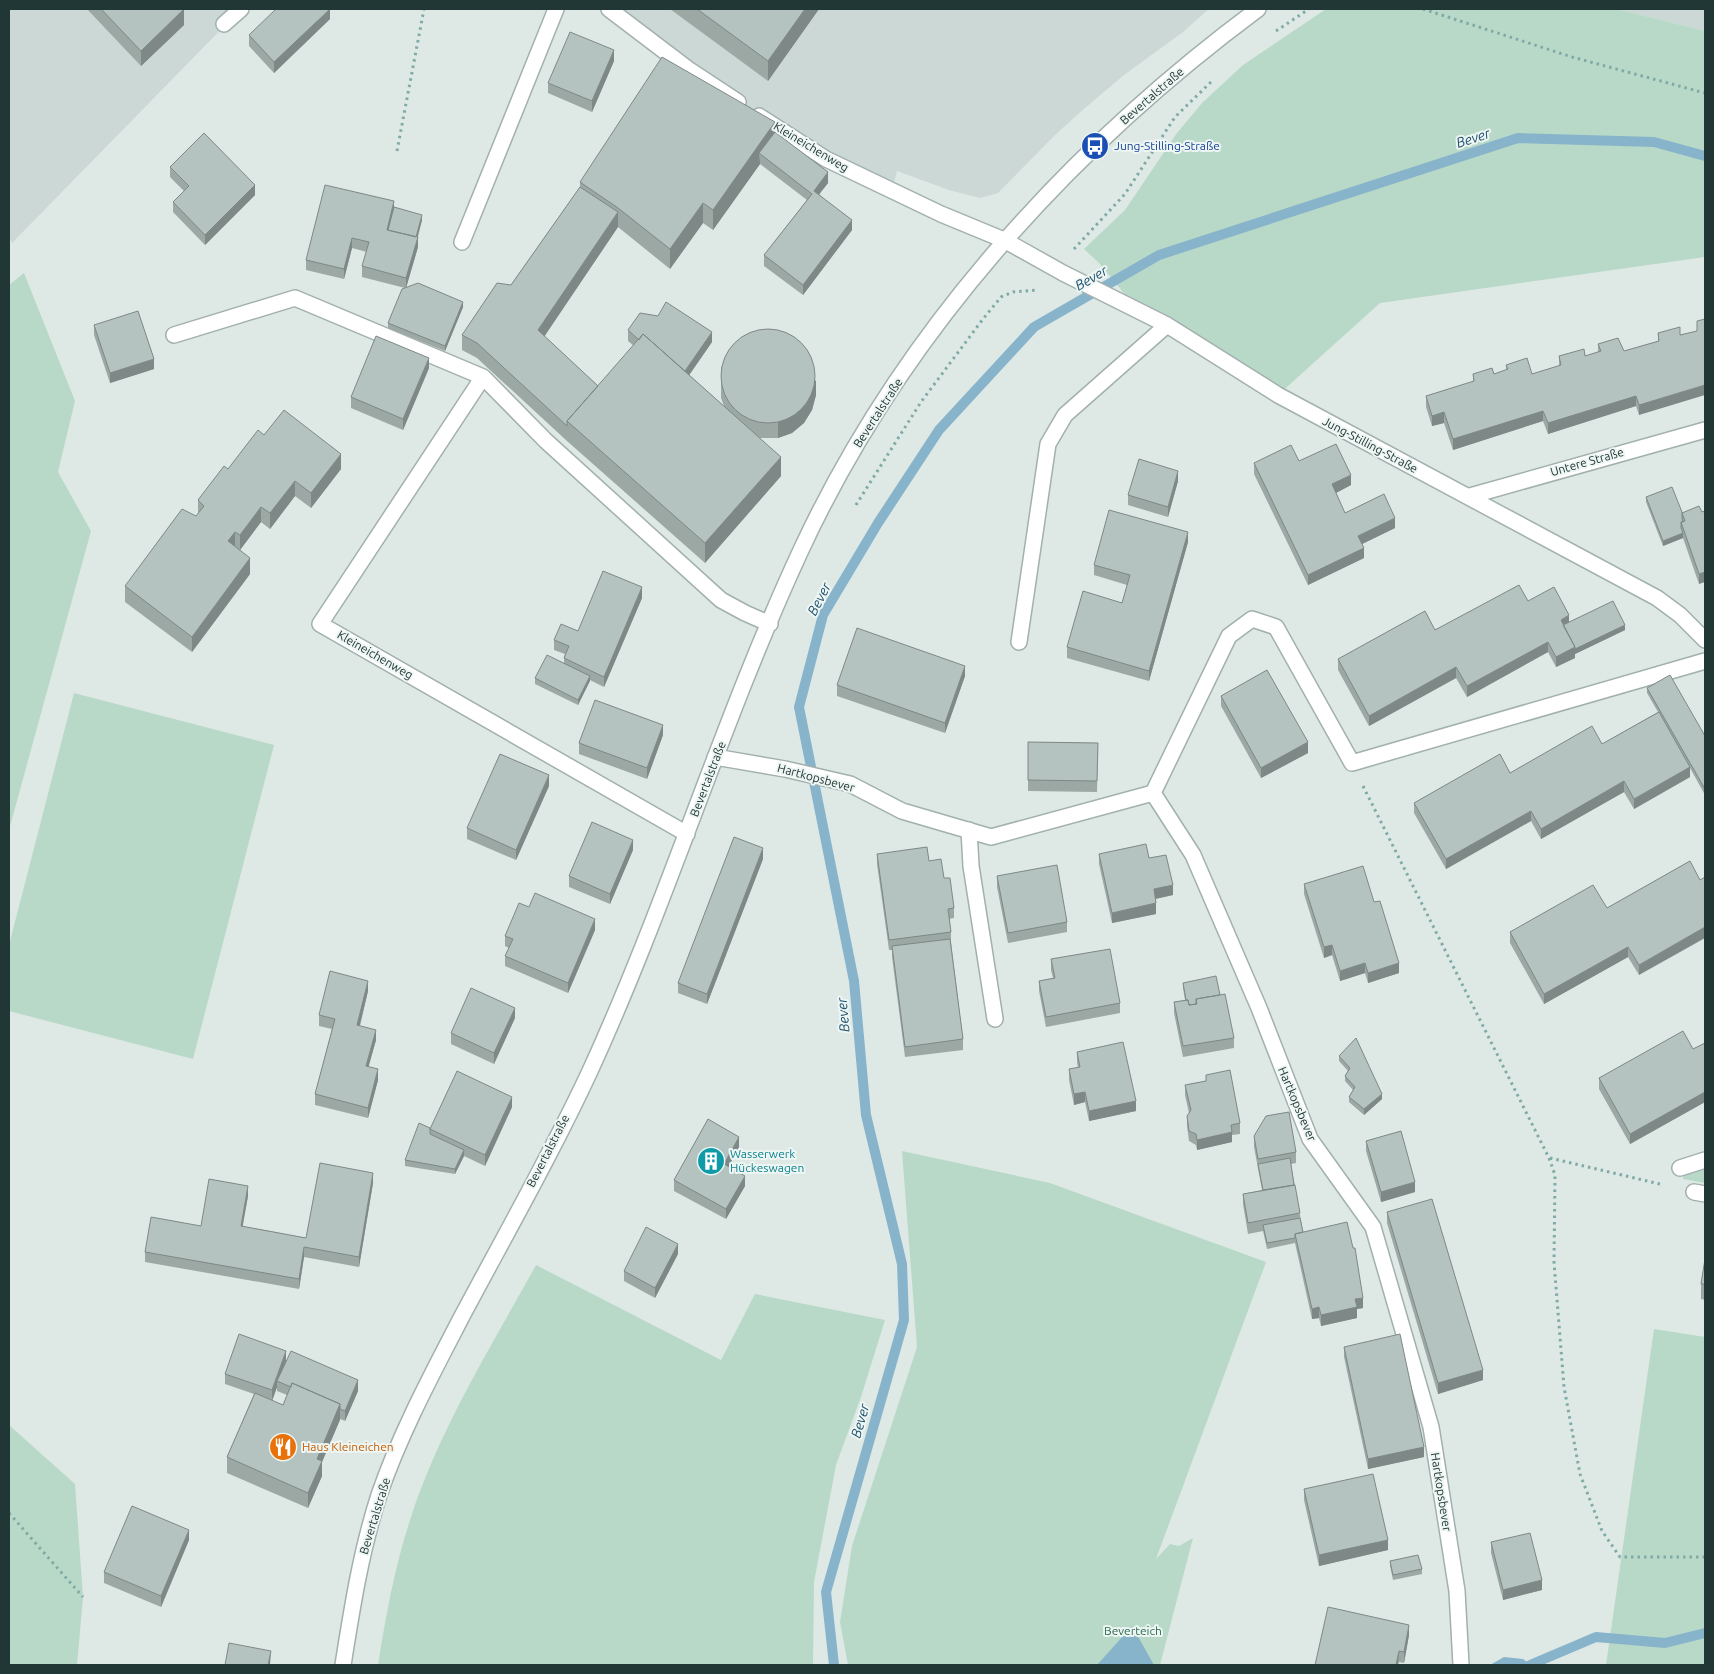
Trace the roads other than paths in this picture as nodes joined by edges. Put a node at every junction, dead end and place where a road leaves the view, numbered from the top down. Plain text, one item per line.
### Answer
1 (241, 9) edge
2 (556, 9) edge
3 (610, 9) edge
4 (1258, 9) edge
5 (224, 24) dead end
6 (1004, 240) junction
7 (462, 242) dead end
8 (1167, 325) junction
9 (174, 336) dead end
10 (483, 377) junction
11 (1705, 430) edge
12 (1470, 496) junction
13 (770, 624) junction
14 (1705, 640) edge
15 (1019, 642) dead end
16 (1705, 661) edge
17 (715, 757) junction
18 (1153, 793) junction
19 (969, 830) junction
20 (687, 834) junction
21 (995, 1019) dead end
22 (1705, 1160) edge
23 (1680, 1168) dead end
24 (343, 1665) edge
25 (1462, 1665) edge

1 - 5 street
2 - 7 street
3 - 6 street, Kleineichenweg
4 - 6 street, Bevertalstraße
6 - 8 street, Jung-Stilling-Straße
6 - 13 street, Bevertalstraße
8 - 12 street, Jung-Stilling-Straße
8 - 15 street
9 - 10 street
10 - 13 street
10 - 20 street, Kleineichenweg
11 - 12 street, Untere Straße
12 - 14 street, Jung-Stilling-Straße
13 - 17 street, Bevertalstraße
16 - 18 street
17 - 19 street, Hartkopsbever
17 - 20 street, Bevertalstraße
18 - 19 street, Hartkopsbever
18 - 25 street, Hartkopsbever
19 - 21 street
20 - 24 street, Bevertalstraße
22 - 23 street

